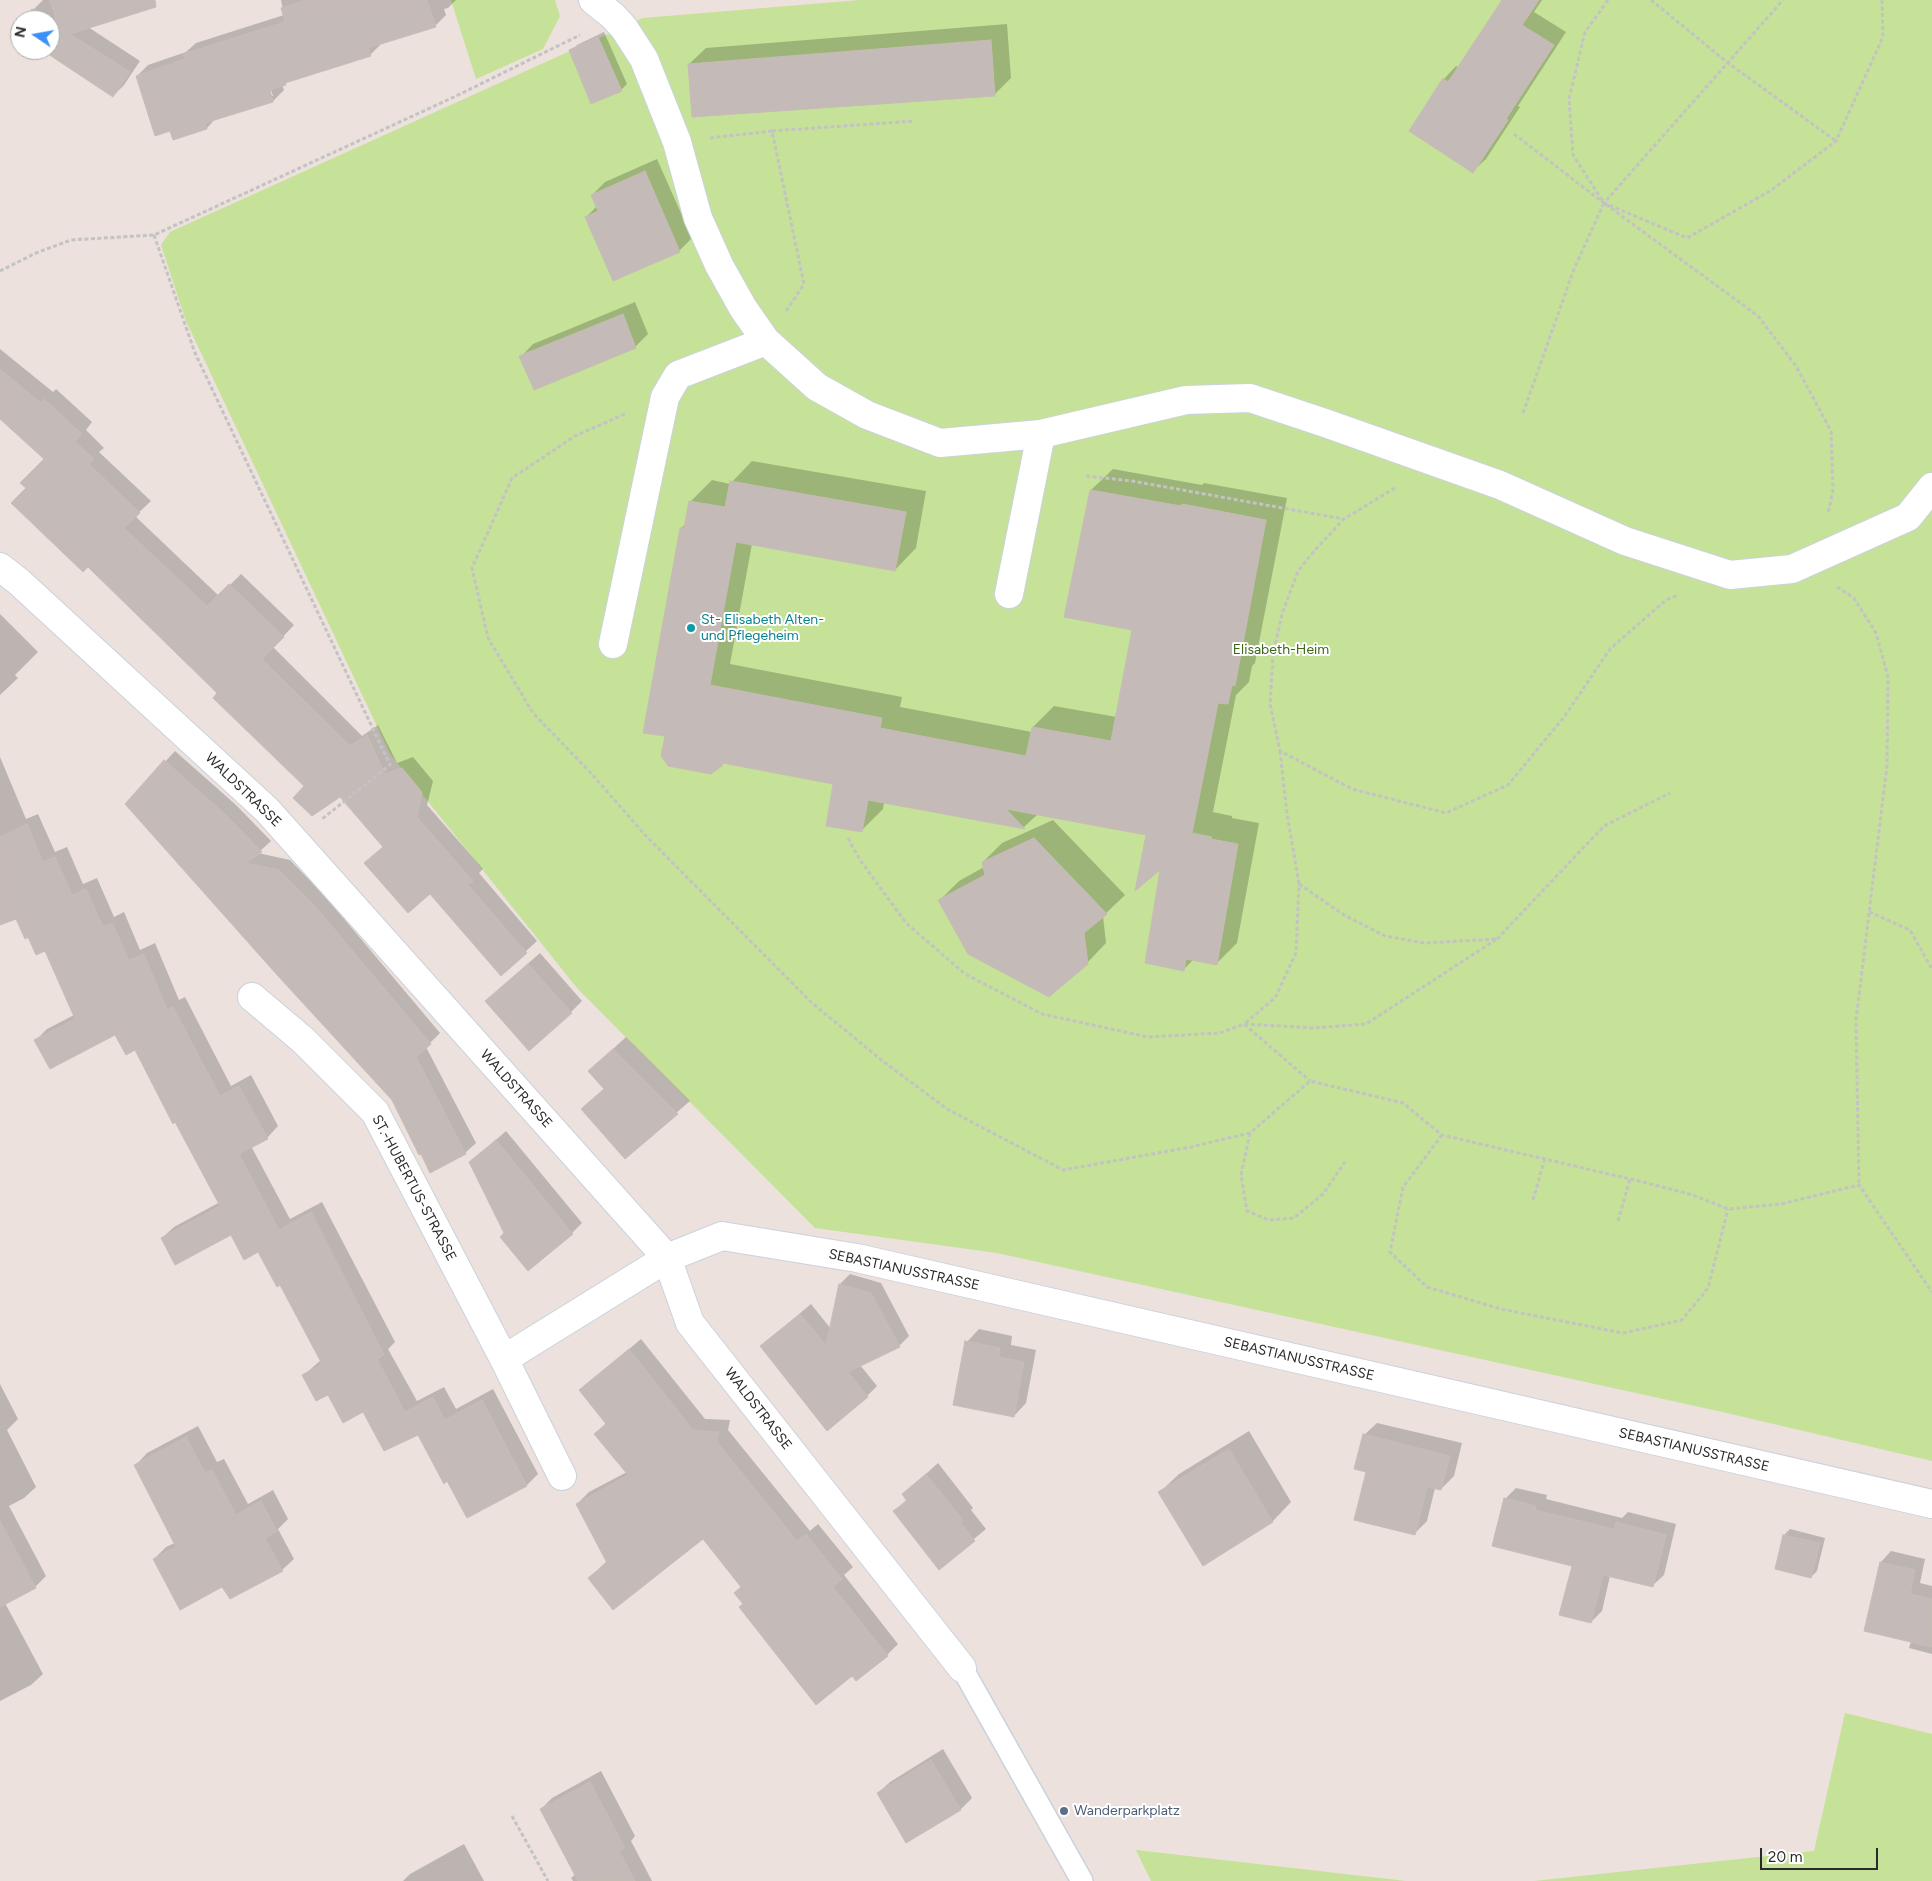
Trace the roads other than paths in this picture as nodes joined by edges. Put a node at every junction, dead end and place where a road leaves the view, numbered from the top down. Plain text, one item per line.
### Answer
1 (610, 15) edge
2 (766, 340) junction
3 (1041, 434) junction
4 (1932, 487) edge
5 (0, 567) edge
6 (1009, 594) dead end
7 (613, 644) dead end
8 (252, 997) dead end
9 (667, 1258) junction
10 (504, 1359) junction
11 (562, 1476) dead end
12 (1932, 1504) edge
13 (962, 1668) joint
14 (1082, 1881) edge

1 - 2 street
2 - 3 street
2 - 7 street
3 - 4 street
3 - 6 street
5 - 9 street, WALDSTRASSE
8 - 10 street, ST.-HUBERTUS-STRASSE
9 - 10 street
9 - 12 street, SEBASTIANUSSTRASSE
9 - 13 street, WALDSTRASSE
10 - 11 street, ST.-HUBERTUS-STRASSE
13 - 14 lane

